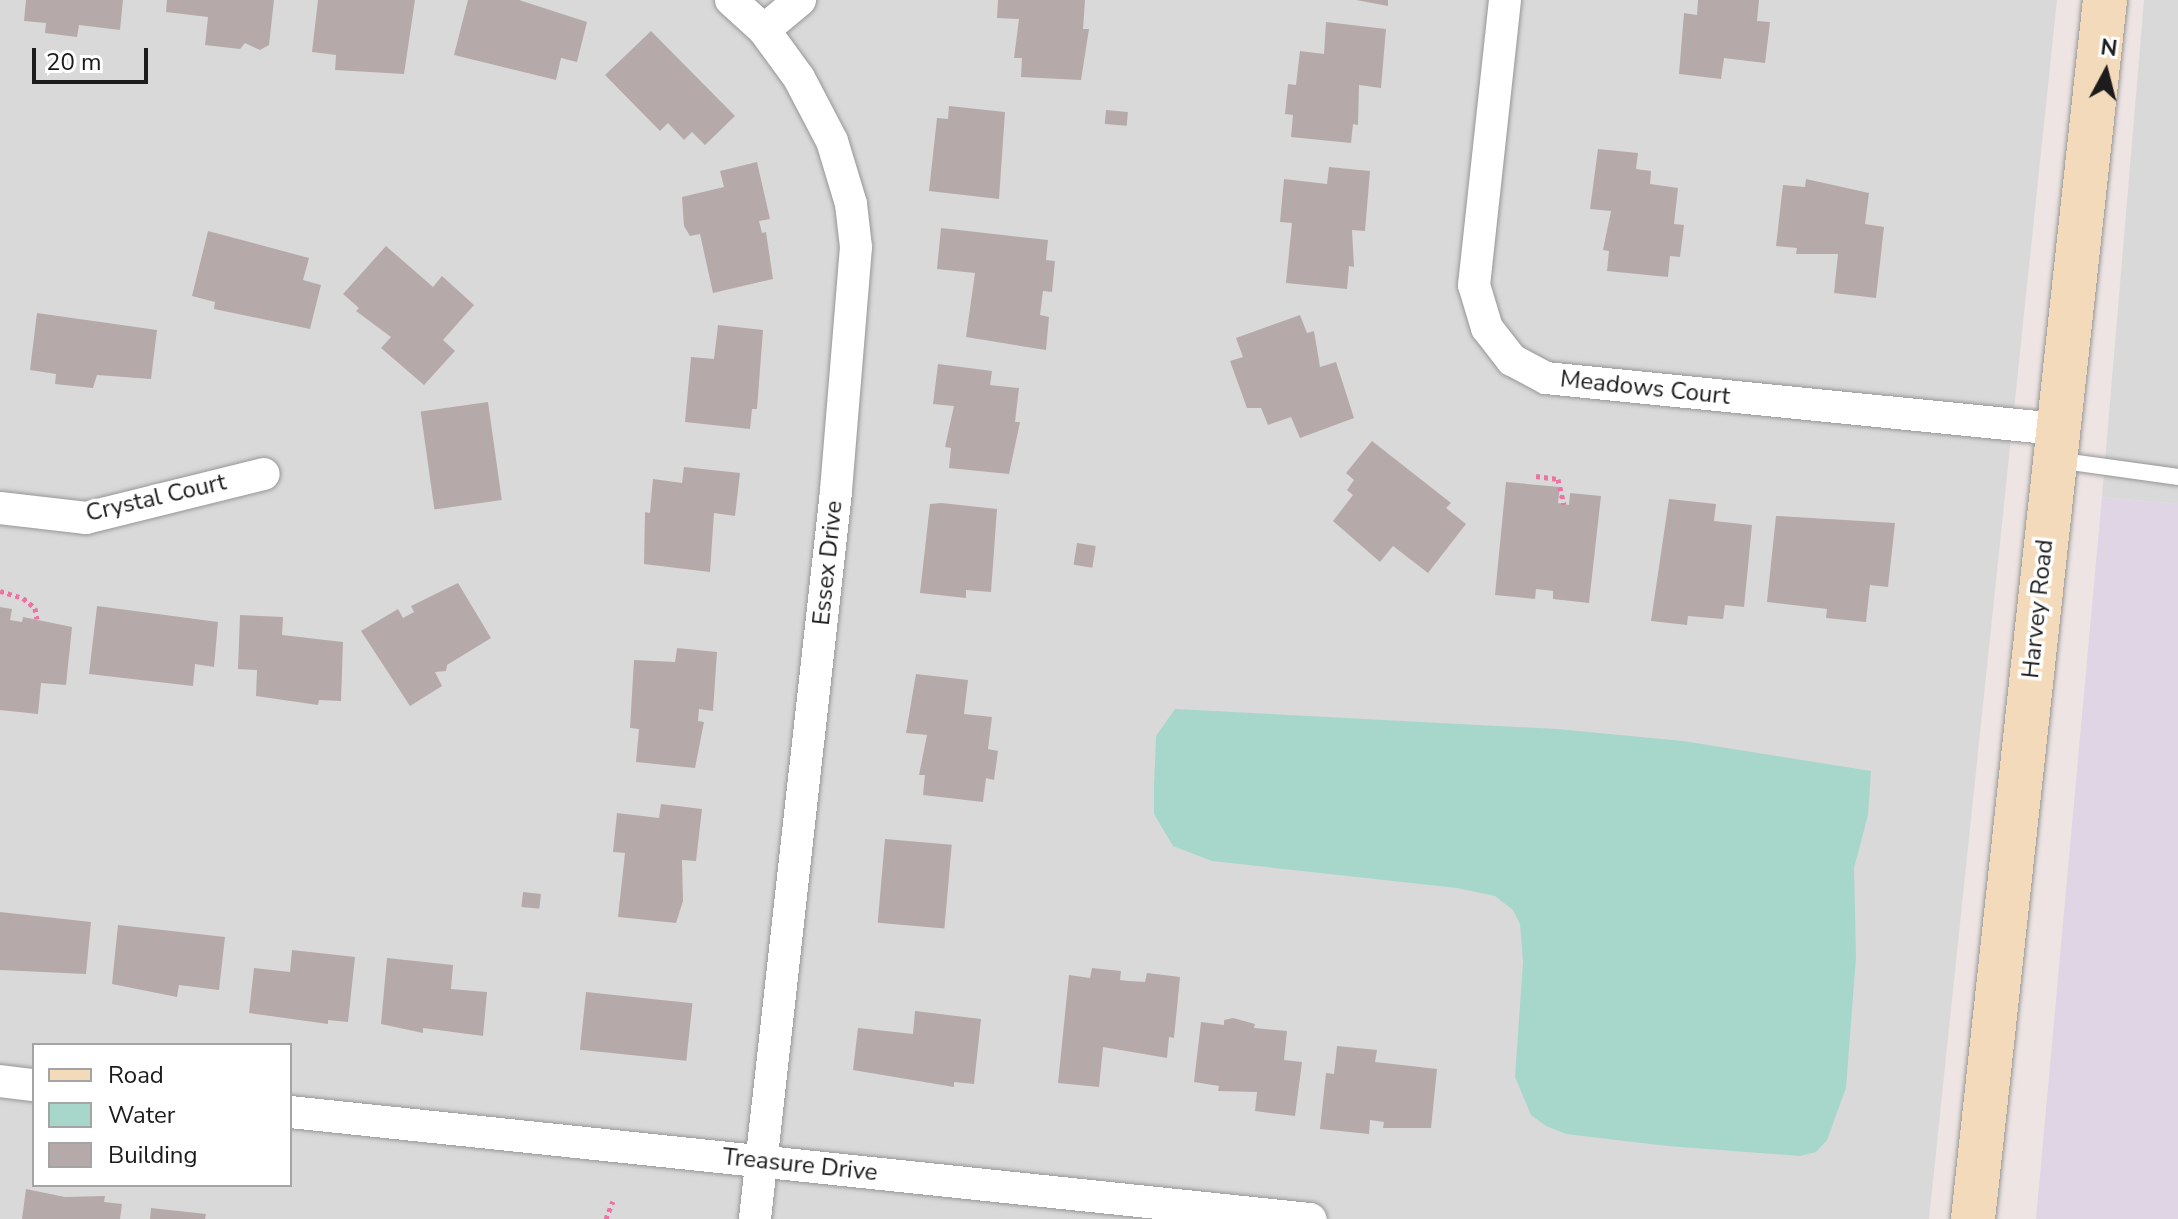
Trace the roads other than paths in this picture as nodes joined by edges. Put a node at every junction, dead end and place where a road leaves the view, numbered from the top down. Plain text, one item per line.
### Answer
1 (731, 0) edge
2 (800, 0) edge
3 (1505, 0) edge
4 (2105, 0) edge
5 (764, 30) junction
6 (2056, 444) junction
7 (264, 474) dead end
8 (2178, 477) edge
9 (0, 508) edge
10 (0, 1081) edge
11 (32, 1085) edge
12 (292, 1112) edge
13 (762, 1162) junction
14 (755, 1219) edge
15 (1310, 1219) edge
16 (1973, 1219) edge

1 - 5 street, Essex Drive
2 - 5 street
3 - 6 street, Meadows Court
4 - 6 street, Harvey Road
5 - 13 street, Essex Drive
6 - 8 lane
6 - 16 street, Harvey Road
7 - 9 street, Crystal Court
10 - 11 street
12 - 13 street, Treasure Drive
13 - 14 street, Essex Drive
13 - 15 street, Treasure Drive

